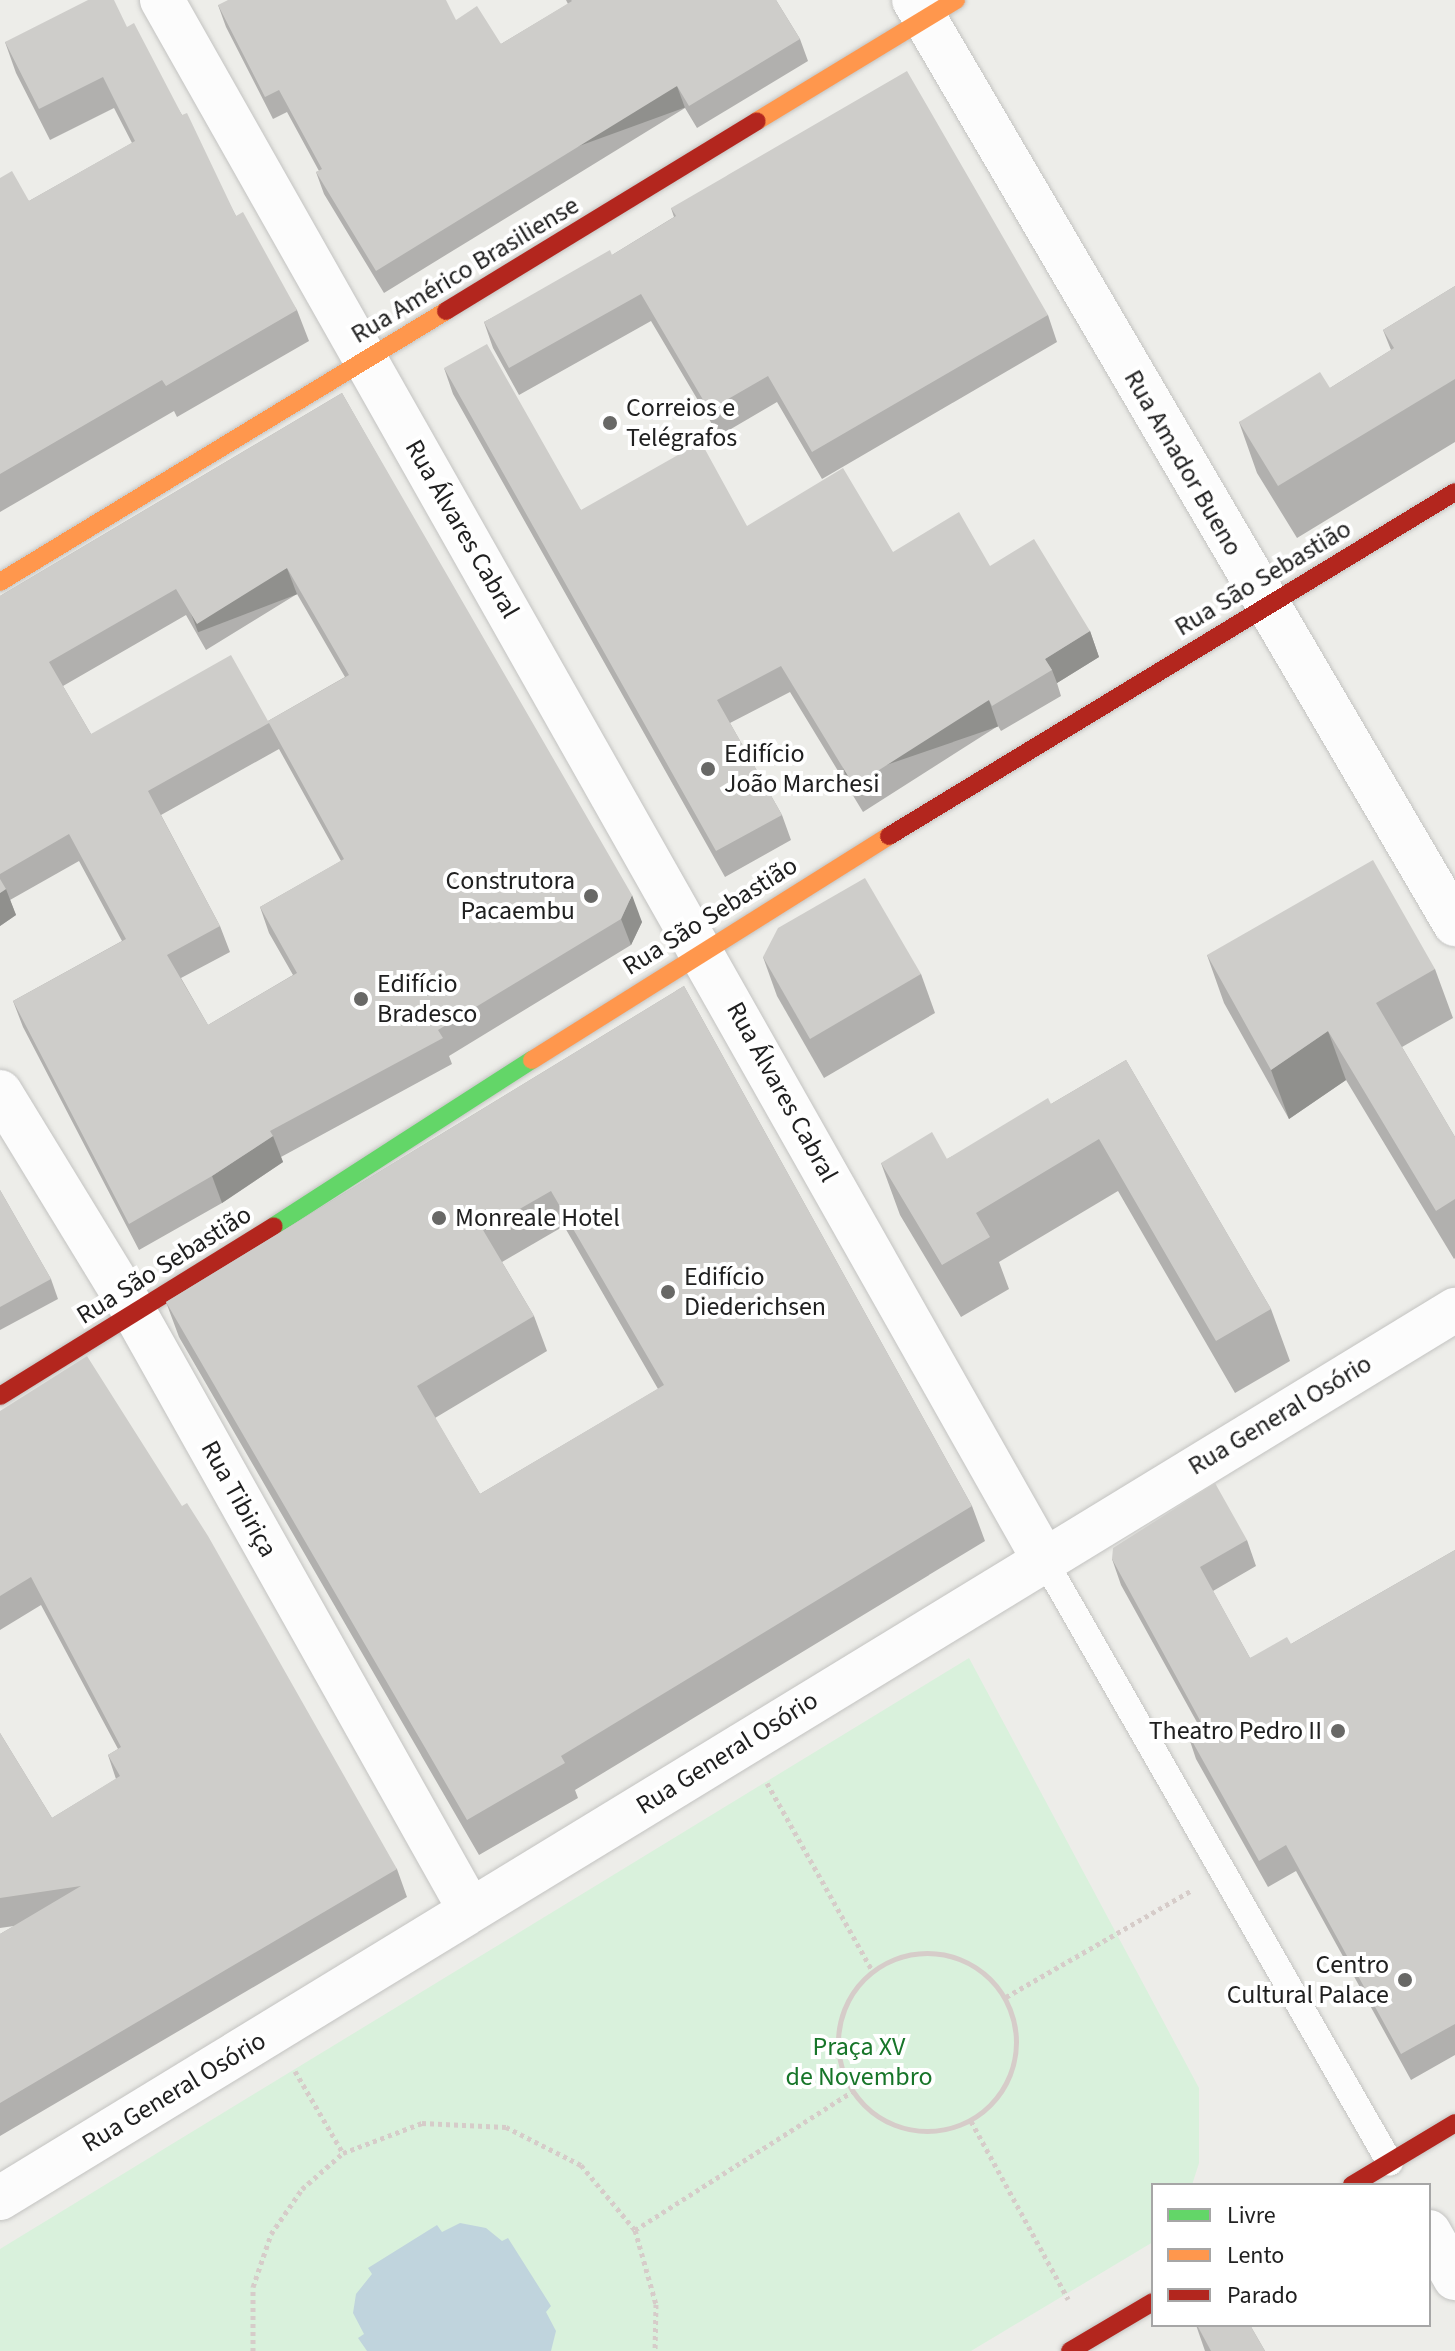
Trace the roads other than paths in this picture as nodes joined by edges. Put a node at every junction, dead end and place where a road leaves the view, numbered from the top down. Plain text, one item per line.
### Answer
1 (162, 0) edge
2 (932, 6) edge
3 (366, 361) junction
4 (1455, 492) edge
5 (0, 582) edge
6 (1266, 607) junction
7 (1455, 924) edge
8 (702, 950) junction
9 (0, 1092) edge
10 (1455, 1310) edge
11 (136, 1315) junction
12 (0, 1396) edge
13 (1043, 1558) junction
14 (470, 1910) junction
15 (1455, 2123) edge
16 (1396, 2174) edge
17 (1360, 2183) edge
18 (0, 2198) edge
19 (1431, 2236) edge
20 (1455, 2278) edge
21 (1151, 2303) edge
22 (1070, 2351) edge

1 - 3 street, Rua Álvares Cabral
2 - 3 street, Rua Américo Brasiliense
2 - 6 street, Rua Amador Bueno
3 - 5 street, Rua Américo Brasiliense
3 - 8 street, Rua Álvares Cabral
4 - 6 street, Rua São Sebastião
6 - 7 street, Rua Amador Bueno
6 - 8 street, Rua São Sebastião
8 - 11 street, Rua São Sebastião
8 - 13 street, Rua Álvares Cabral
9 - 11 street, Rua Tibiriça
10 - 13 street, Rua General Osório
11 - 12 street, Rua São Sebastião
11 - 14 street, Rua Tibiriça
13 - 14 street, Rua General Osório
13 - 16 lane, Rua Álvares Cabral
14 - 18 street, Rua General Osório
15 - 16 street
16 - 17 street
19 - 20 street
21 - 22 street

